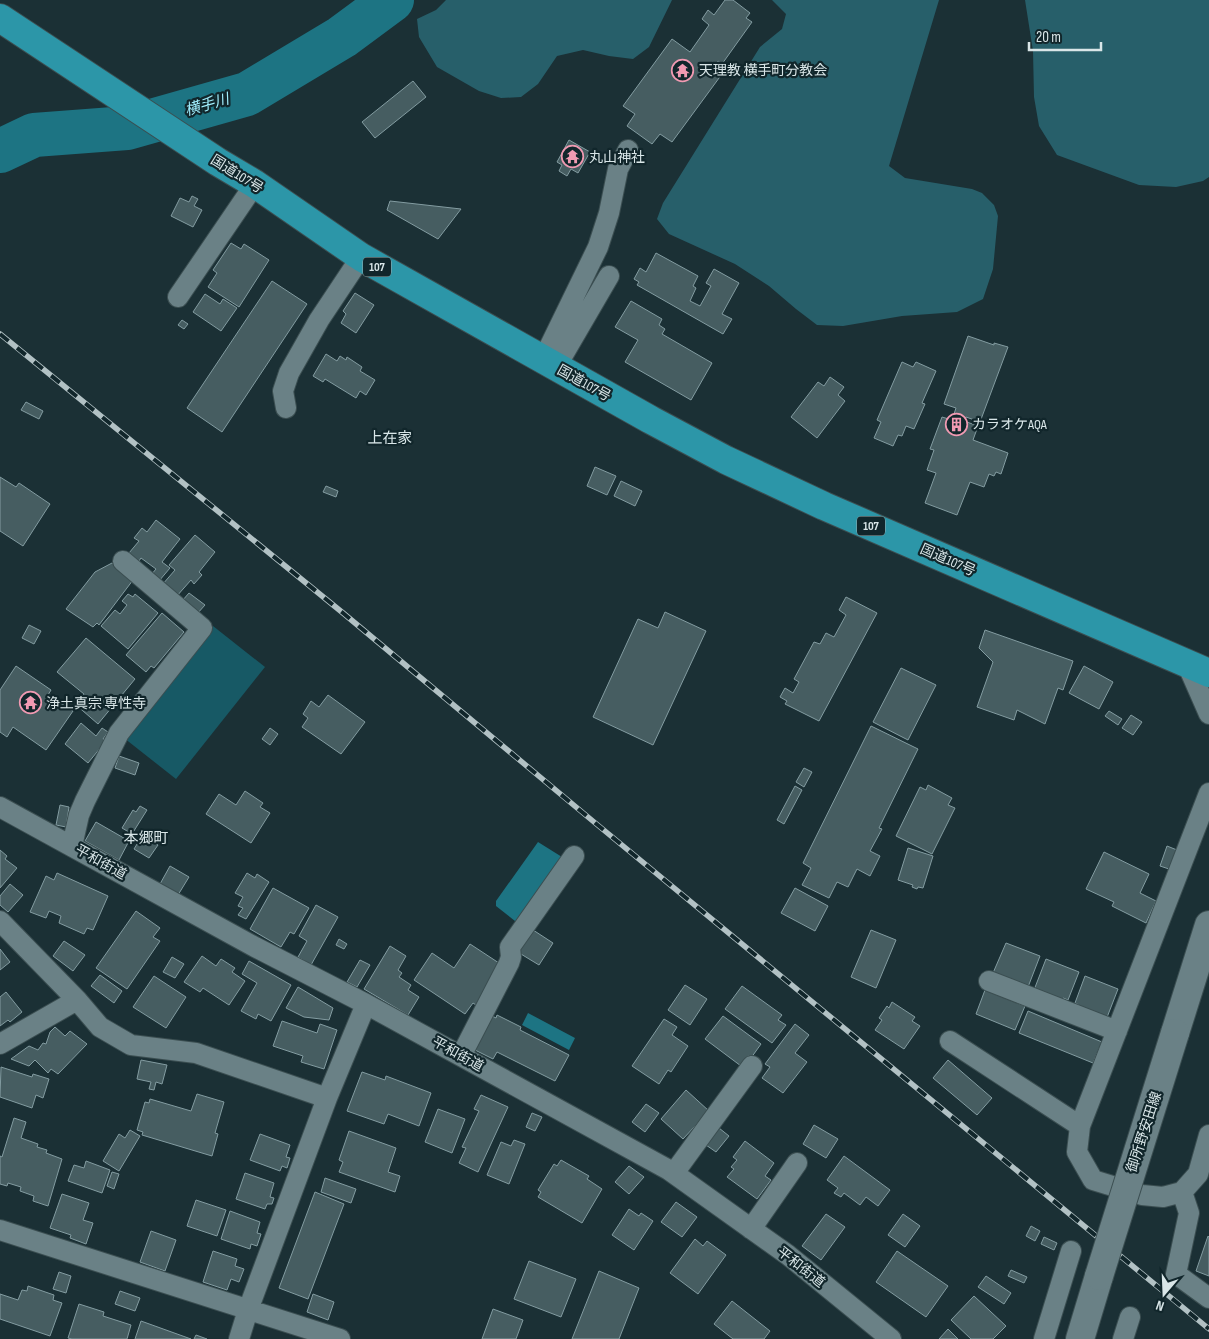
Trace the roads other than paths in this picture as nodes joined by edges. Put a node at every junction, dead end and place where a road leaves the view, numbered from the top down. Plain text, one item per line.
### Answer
1 (0, 18) edge
2 (628, 150) dead end
3 (255, 184) junction
4 (361, 257) junction
5 (609, 276) dead end
6 (178, 297) dead end
7 (550, 363) junction
8 (286, 408) dead end
9 (123, 561) dead end
10 (1198, 668) edge
11 (1209, 714) edge
12 (1209, 793) edge
13 (0, 807) edge
14 (72, 846) junction
15 (574, 856) dead end
16 (0, 921) edge
17 (1209, 925) edge
18 (989, 981) dead end
19 (77, 1000) junction
20 (366, 1004) junction
21 (1117, 1031) junction
22 (950, 1041) dead end
23 (0, 1044) edge
24 (461, 1056) junction
25 (752, 1066) dead end
26 (327, 1098) junction
27 (1080, 1126) junction
28 (1209, 1135) edge
29 (797, 1163) dead end
30 (674, 1173) junction
31 (1182, 1192) junction
32 (751, 1229) junction
33 (0, 1230) edge
34 (1071, 1251) dead end
35 (1209, 1298) edge
36 (248, 1310) junction
37 (1130, 1318) dead end
38 (239, 1339) edge
39 (340, 1339) edge
40 (891, 1339) edge
41 (1044, 1339) edge
42 (1080, 1339) edge
43 (1123, 1339) edge

1 - 3 highway, 国道107号 / 107
2 - 7 street
3 - 4 highway, 国道107号 / 107
3 - 6 street
4 - 7 highway, 国道107号 / 107
4 - 8 street
5 - 7 street
7 - 10 highway, 国道107号 / 107
9 - 14 street
10 - 11 street
12 - 21 street
13 - 14 street, 平和街道
14 - 20 street, 平和街道
15 - 24 street
16 - 19 street
17 - 42 main road, 御所野安田線, bridge
18 - 21 street
19 - 23 street
19 - 26 street
20 - 24 street, 平和街道
20 - 26 street
21 - 27 street
22 - 27 street
24 - 30 street, 平和街道
25 - 30 street
26 - 36 street
27 - 31 street
28 - 31 street
29 - 32 street
30 - 32 street, 平和街道
31 - 35 street
32 - 40 street, 平和街道
33 - 36 street
34 - 41 street
36 - 38 street
36 - 39 street
37 - 43 street

